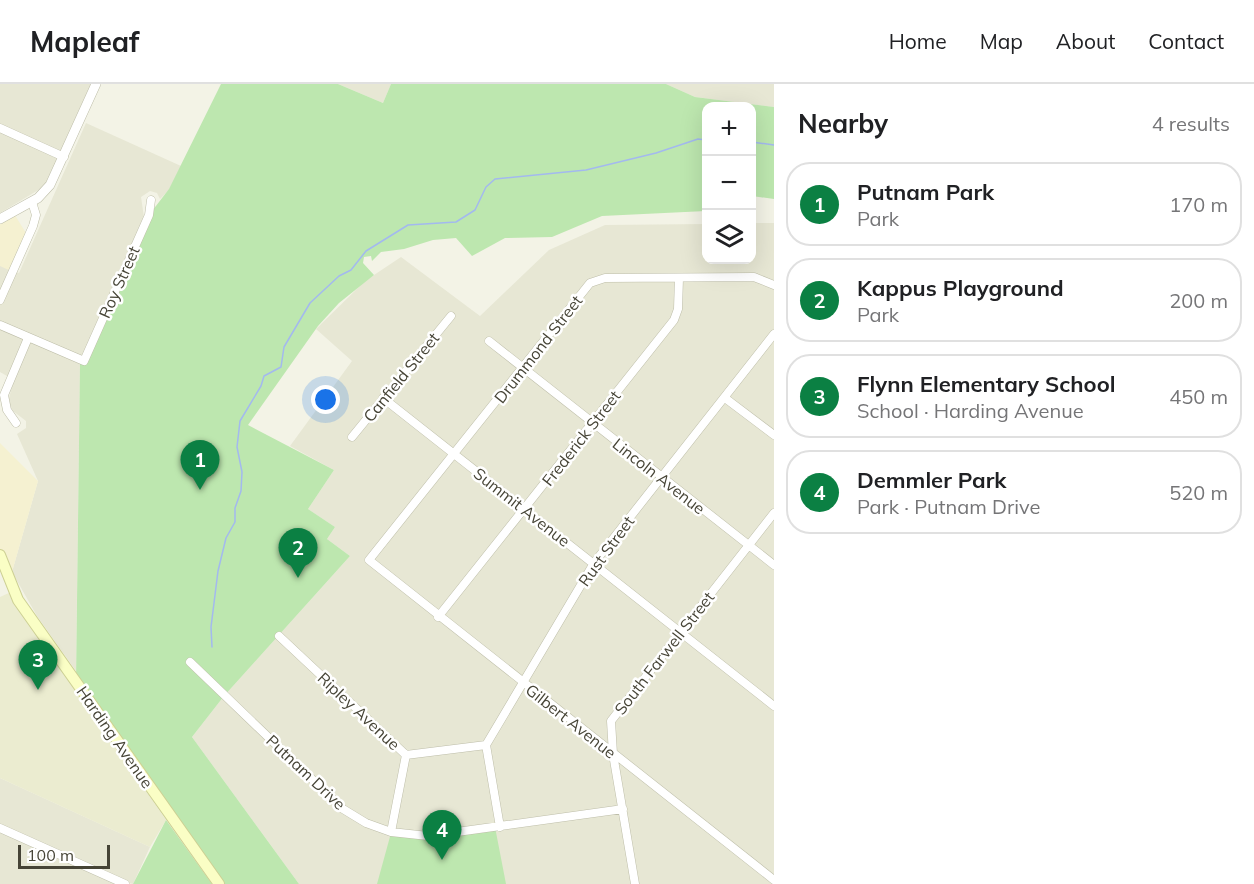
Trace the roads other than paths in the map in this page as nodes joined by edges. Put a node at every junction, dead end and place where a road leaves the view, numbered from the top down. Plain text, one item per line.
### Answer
1 (96, 84) edge
2 (0, 128) edge
3 (64, 157) junction
4 (151, 200) dead end
5 (32, 202) junction
6 (0, 219) edge
7 (679, 278) junction
8 (774, 285) edge
9 (0, 300) edge
10 (451, 316) dead end
11 (0, 325) edge
12 (774, 333) edge
13 (28, 338) junction
14 (489, 341) dead end
15 (523, 368) junction
16 (383, 398) junction
17 (725, 398) junction
18 (16, 423) dead end
19 (592, 423) junction
20 (774, 435) edge
21 (352, 437) dead end
22 (454, 454) junction
23 (662, 478) junction
24 (524, 509) junction
25 (774, 513) edge
26 (748, 545) junction
27 (0, 555) edge
28 (369, 560) joint
29 (594, 563) junction
30 (774, 565) edge
31 (438, 617) junction
32 (679, 632) junction
33 (279, 636) dead end
34 (190, 662) dead end
35 (524, 683) junction
36 (774, 706) edge
37 (486, 745) junction
38 (613, 754) junction
39 (406, 755) junction
40 (623, 809) junction
41 (500, 827) junction
42 (0, 828) edge
43 (391, 832) junction
44 (774, 880) edge
45 (125, 884) edge
46 (219, 884) edge
47 (634, 884) edge

1 - 3 street
2 - 3 street
3 - 5 street
4 - 13 street, Roy Street
5 - 6 street
5 - 9 street
7 - 8 street, Drummond Street
7 - 15 street, Drummond Street
7 - 19 street, Frederick Street
10 - 16 street, Canfield Street
11 - 13 street
12 - 17 street, Rust Street
13 - 18 street
14 - 15 street, Lincoln Avenue
15 - 19 street, Lincoln Avenue
15 - 22 street, Drummond Street
16 - 21 street, Canfield Street
16 - 22 street, Summit Avenue
17 - 20 street
17 - 23 street, Rust Street
19 - 23 street, Lincoln Avenue
19 - 24 street, Frederick Street
22 - 24 street, Summit Avenue
22 - 28 street, Drummond Street
23 - 26 street, Lincoln Avenue
23 - 29 street, Rust Street
24 - 29 street, Summit Avenue
24 - 31 street, Frederick Street
25 - 26 street, South Farwell Street
26 - 30 street, Lincoln Avenue
26 - 32 street, South Farwell Street
27 - 46 main road, Harding Avenue
28 - 31 street, Gilbert Avenue
29 - 32 street, Summit Avenue
29 - 35 street, Rust Street
31 - 35 street, Gilbert Avenue
32 - 36 street, Summit Avenue
32 - 38 street, South Farwell Street
33 - 39 street, Ripley Avenue
34 - 43 street, Putnam Drive
35 - 37 street, Rust Street
35 - 38 street, Gilbert Avenue
37 - 39 street, Ripley Avenue
37 - 41 street
38 - 40 street, South Farwell Street
38 - 44 street, Gilbert Avenue
39 - 43 street
40 - 41 street, Putnam Drive
40 - 47 street, South Farwell Street
41 - 43 street, Putnam Drive
42 - 45 street

